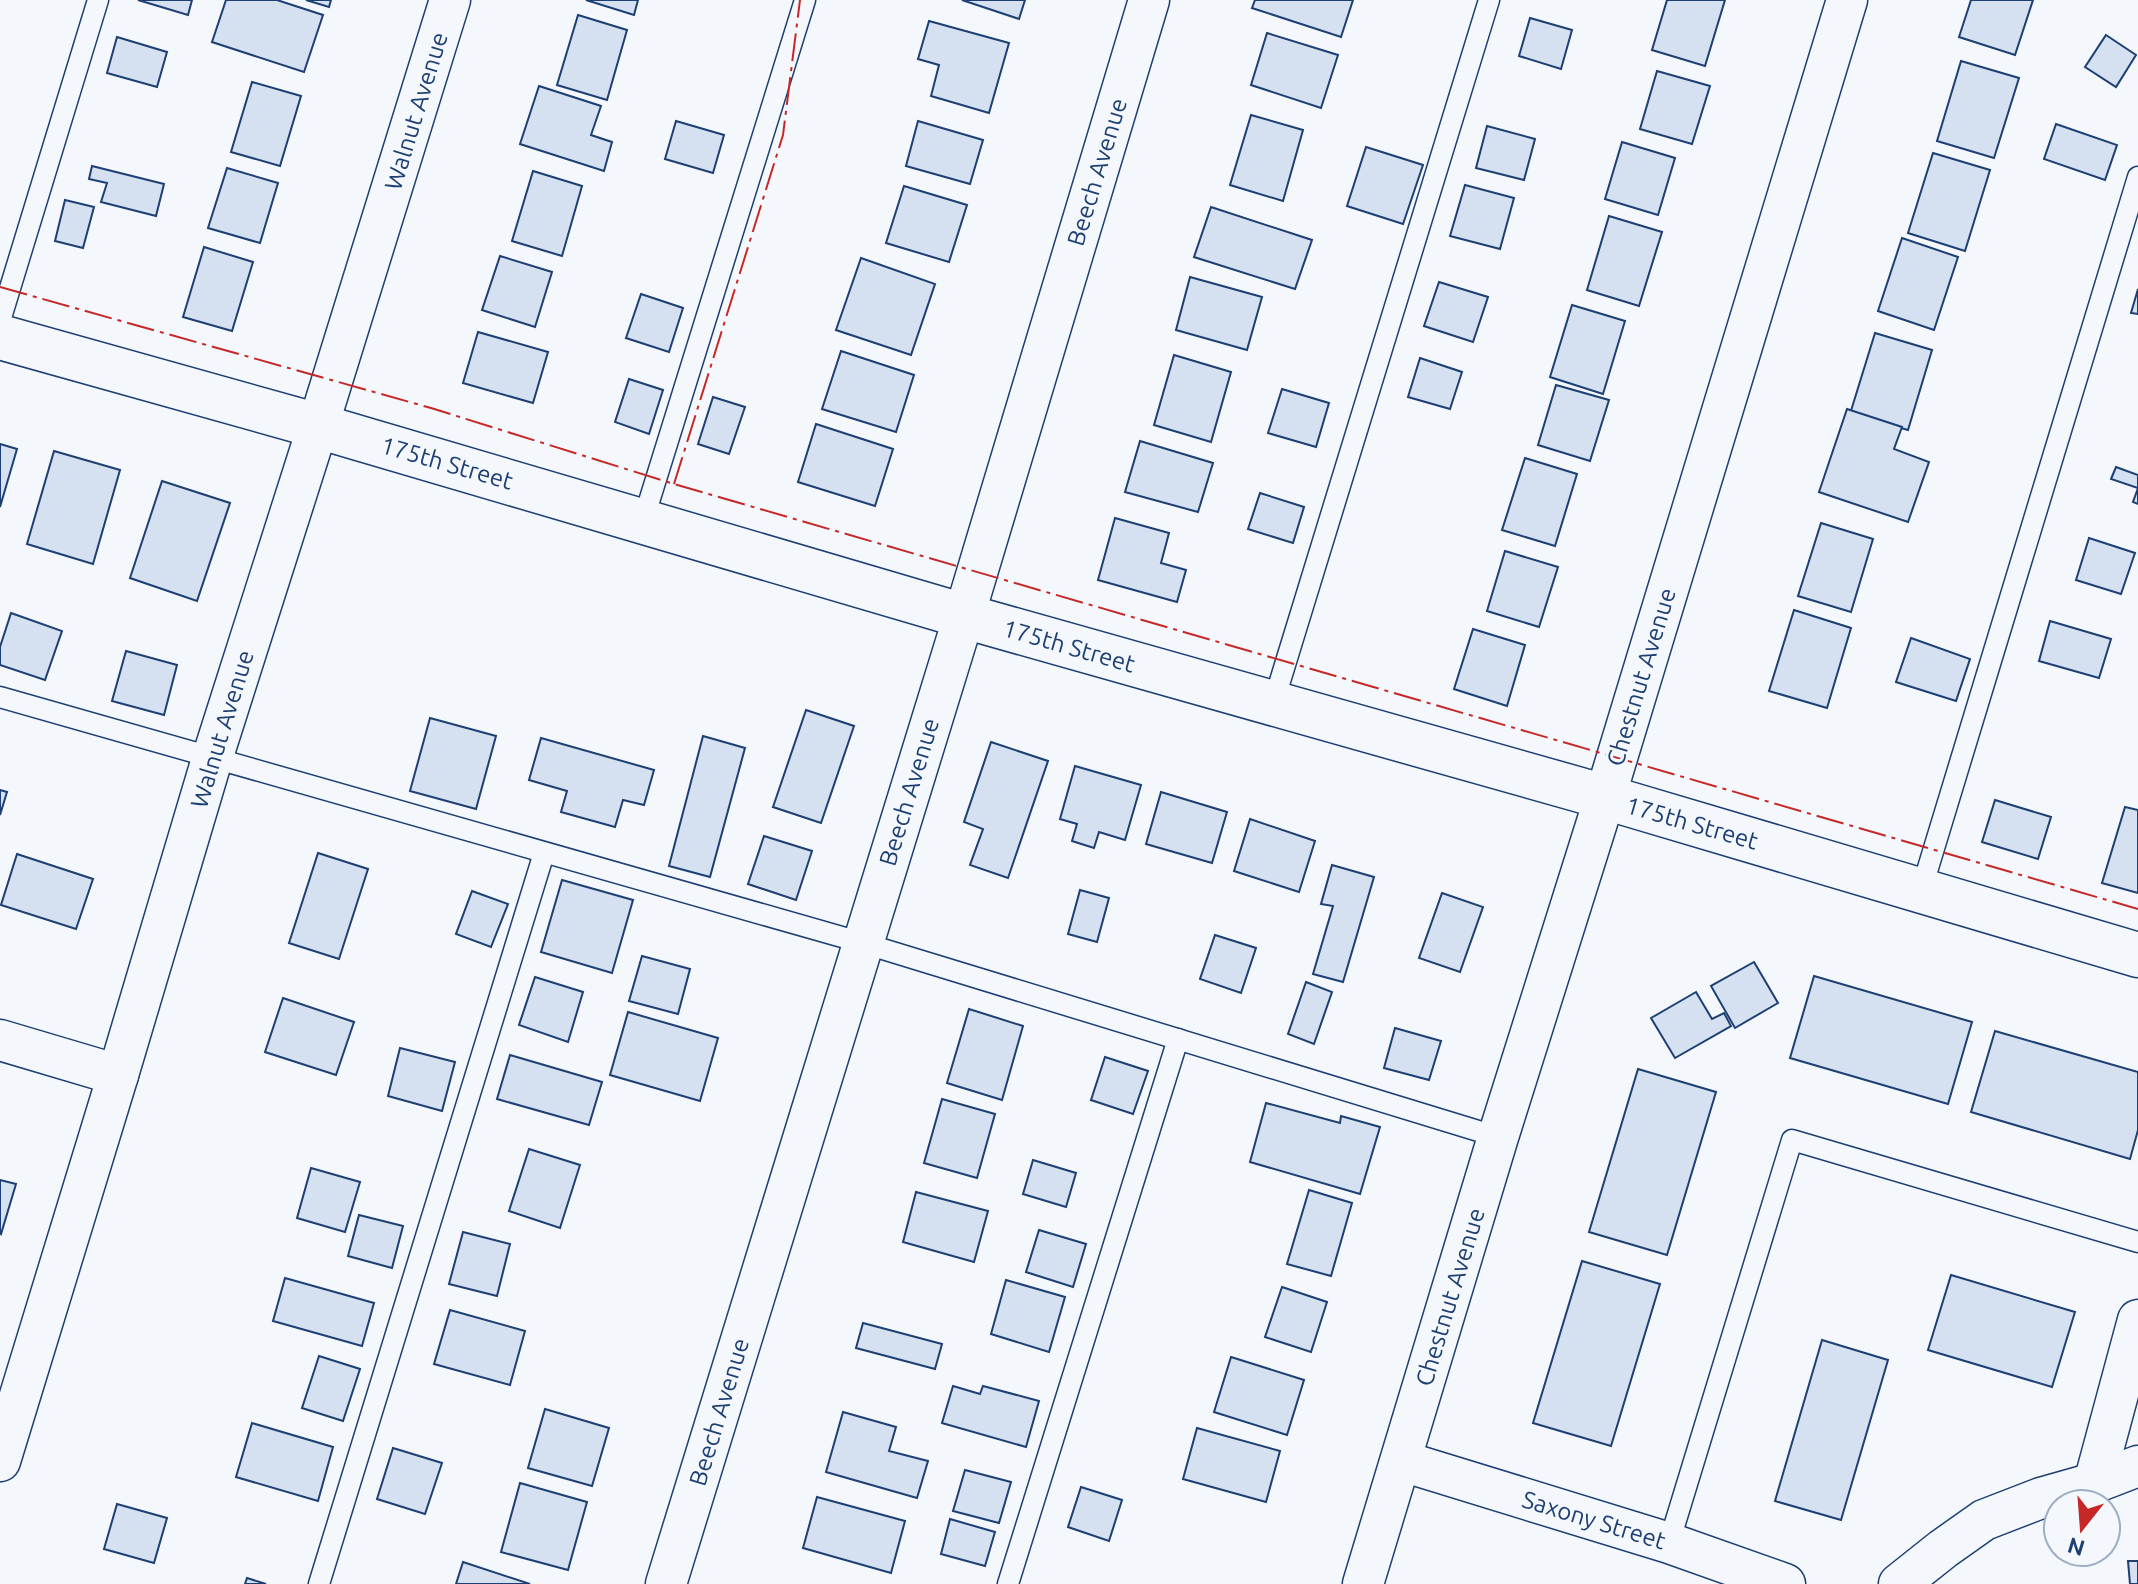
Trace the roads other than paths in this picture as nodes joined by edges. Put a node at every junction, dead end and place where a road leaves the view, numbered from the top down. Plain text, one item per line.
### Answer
1 (98, 0) edge
2 (450, 0) edge
3 (805, 0) edge
4 (1149, 0) edge
5 (1489, 0) edge
6 (1847, 0) edge
7 (2138, 177) edge
8 (0, 321) edge
9 (0, 337) edge
10 (318, 426) junction
11 (643, 521) junction
12 (964, 616) junction
13 (0, 697) edge
14 (1273, 704) junction
15 (212, 759) junction
16 (1605, 797) junction
17 (544, 853) junction
18 (1921, 891) junction
19 (863, 943) junction
20 (2138, 955) edge
21 (1178, 1039) junction
22 (0, 1040) edge
23 (118, 1075) junction
24 (1498, 1137) junction
25 (2138, 1242) edge
26 (2138, 1320) edge
27 (12, 1382) edge
28 (0, 1461) edge
29 (1402, 1461) junction
30 (2138, 1466) edge
31 (2094, 1483) junction
32 (1669, 1543) junction
33 (319, 1584) edge
34 (666, 1584) edge
35 (1008, 1584) edge
36 (1363, 1584) edge
37 (1785, 1584) edge
38 (1899, 1584) edge

1 - 8 lane
2 - 10 street, Walnut Avenue
3 - 11 lane
4 - 12 street, Beech Avenue
5 - 14 lane
6 - 16 street, Chestnut Avenue
7 - 18 lane
9 - 10 street, 175th Street
10 - 11 street, 175th Street
10 - 15 street, Walnut Avenue
11 - 12 street, 175th Street
12 - 14 street, 175th Street
12 - 19 street, Beech Avenue
13 - 15 lane
14 - 16 street, 175th Street
15 - 17 lane
15 - 23 street, Walnut Avenue
16 - 18 street, 175th Street
16 - 24 street, Chestnut Avenue
17 - 19 lane
17 - 33 lane
18 - 20 street, 175th Street
19 - 21 lane
19 - 34 street, Beech Avenue
21 - 24 lane
21 - 35 lane
22 - 23 street
23 - 27 street, Walnut Avenue
24 - 29 street, Chestnut Avenue
25 - 32 lane
26 - 31 street
27 - 28 street, Walnut Avenue
29 - 32 street, Saxony Street
29 - 36 street, Chestnut Avenue
30 - 31 street
31 - 38 street
32 - 37 street, Saxony Street

